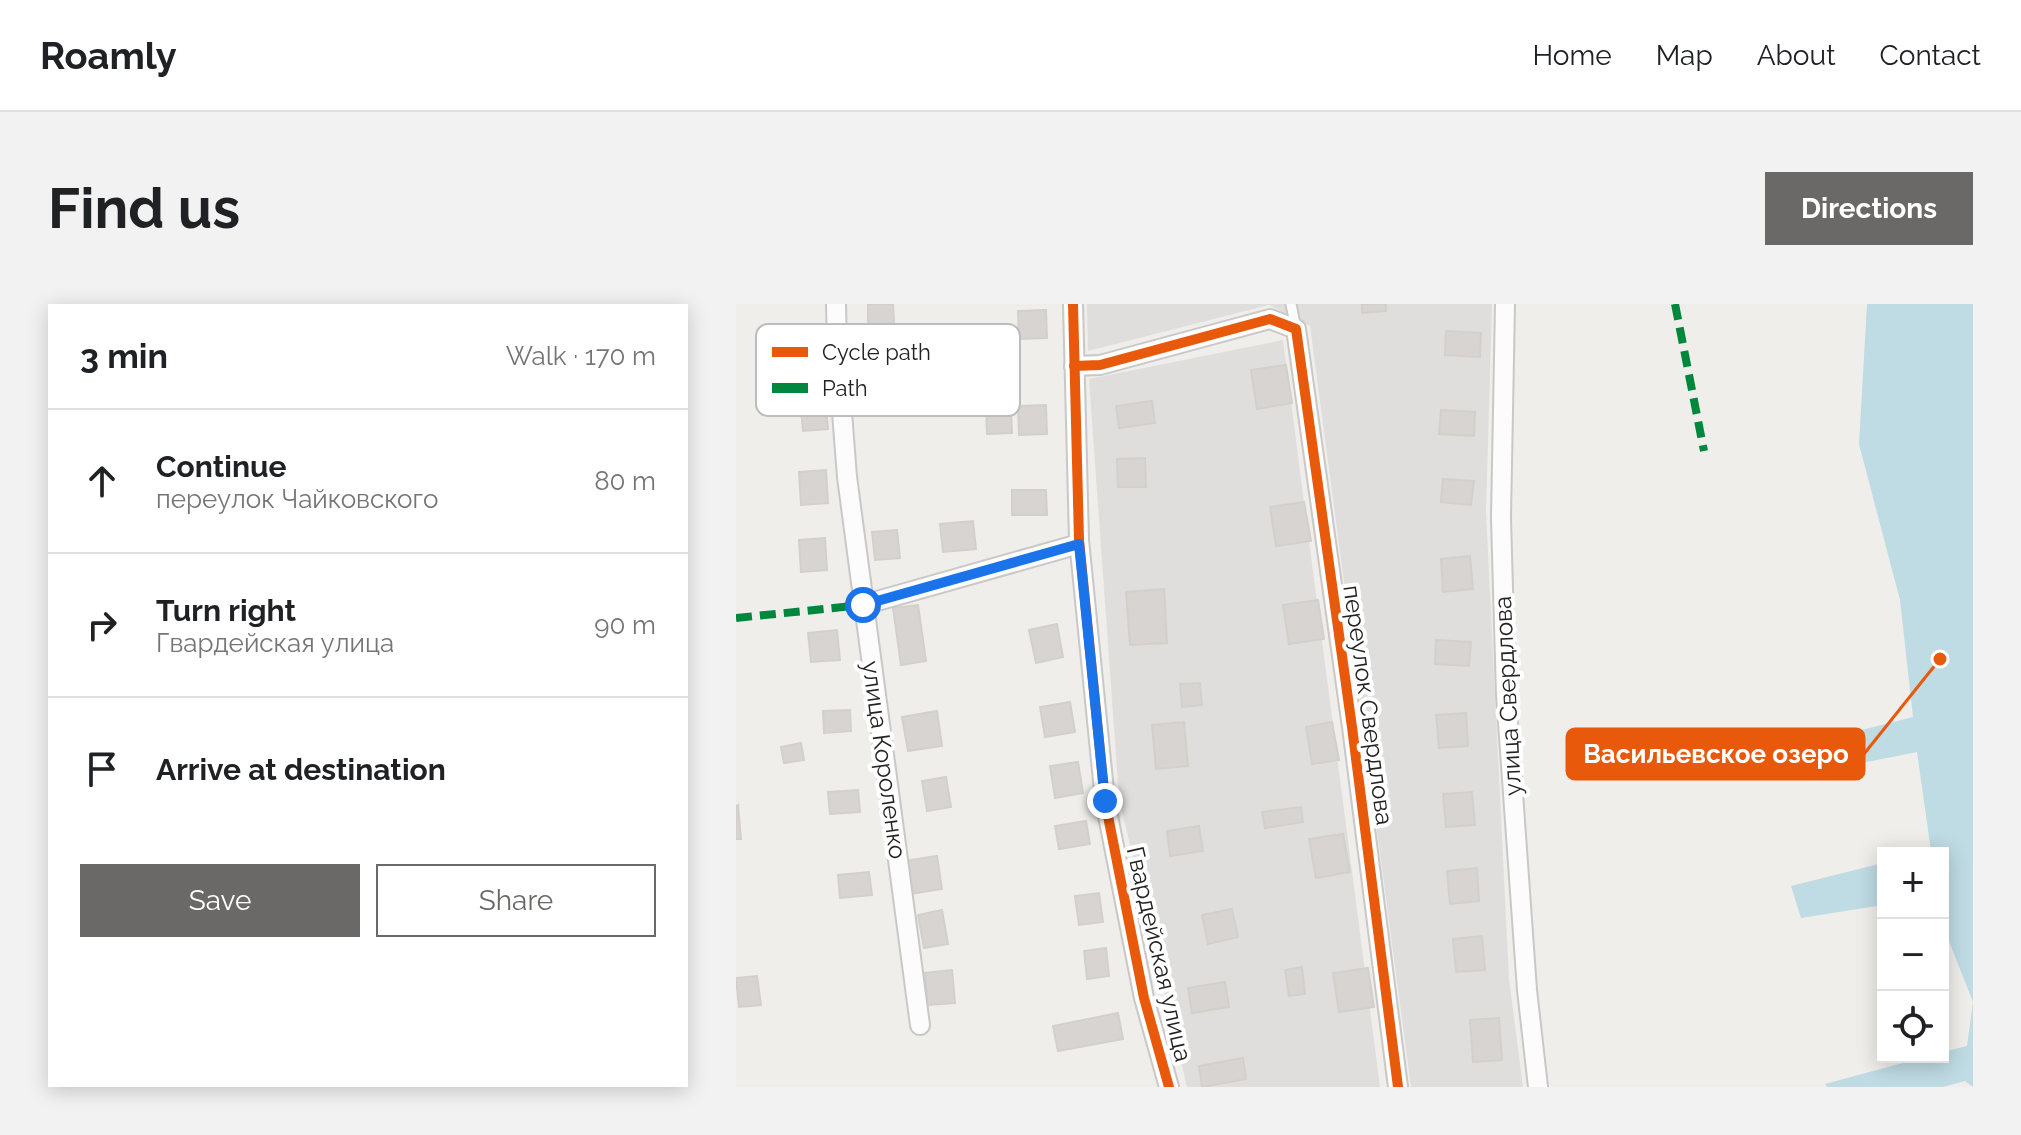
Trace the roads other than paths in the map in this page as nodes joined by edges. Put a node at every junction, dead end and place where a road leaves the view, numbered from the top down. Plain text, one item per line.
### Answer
1 (836, 304) edge
2 (1073, 304) edge
3 (1291, 304) edge
4 (1505, 304) edge
5 (836, 324) edge
6 (1296, 329) junction
7 (1074, 366) junction
8 (842, 416) edge
9 (1079, 544) junction
10 (863, 605) junction
11 (920, 1025) dead end
12 (1169, 1087) edge
13 (1398, 1087) edge
14 (1538, 1087) edge

1 - 5 street, улица Короленко
2 - 7 street, Гвардейская улица
3 - 6 lane
4 - 14 street, улица Свердлова
6 - 7 street
6 - 13 street, переулок Свердлова
7 - 9 street, Гвардейская улица
8 - 10 street, улица Короленко
9 - 10 street
9 - 12 street, Гвардейская улица
10 - 11 street, улица Короленко

